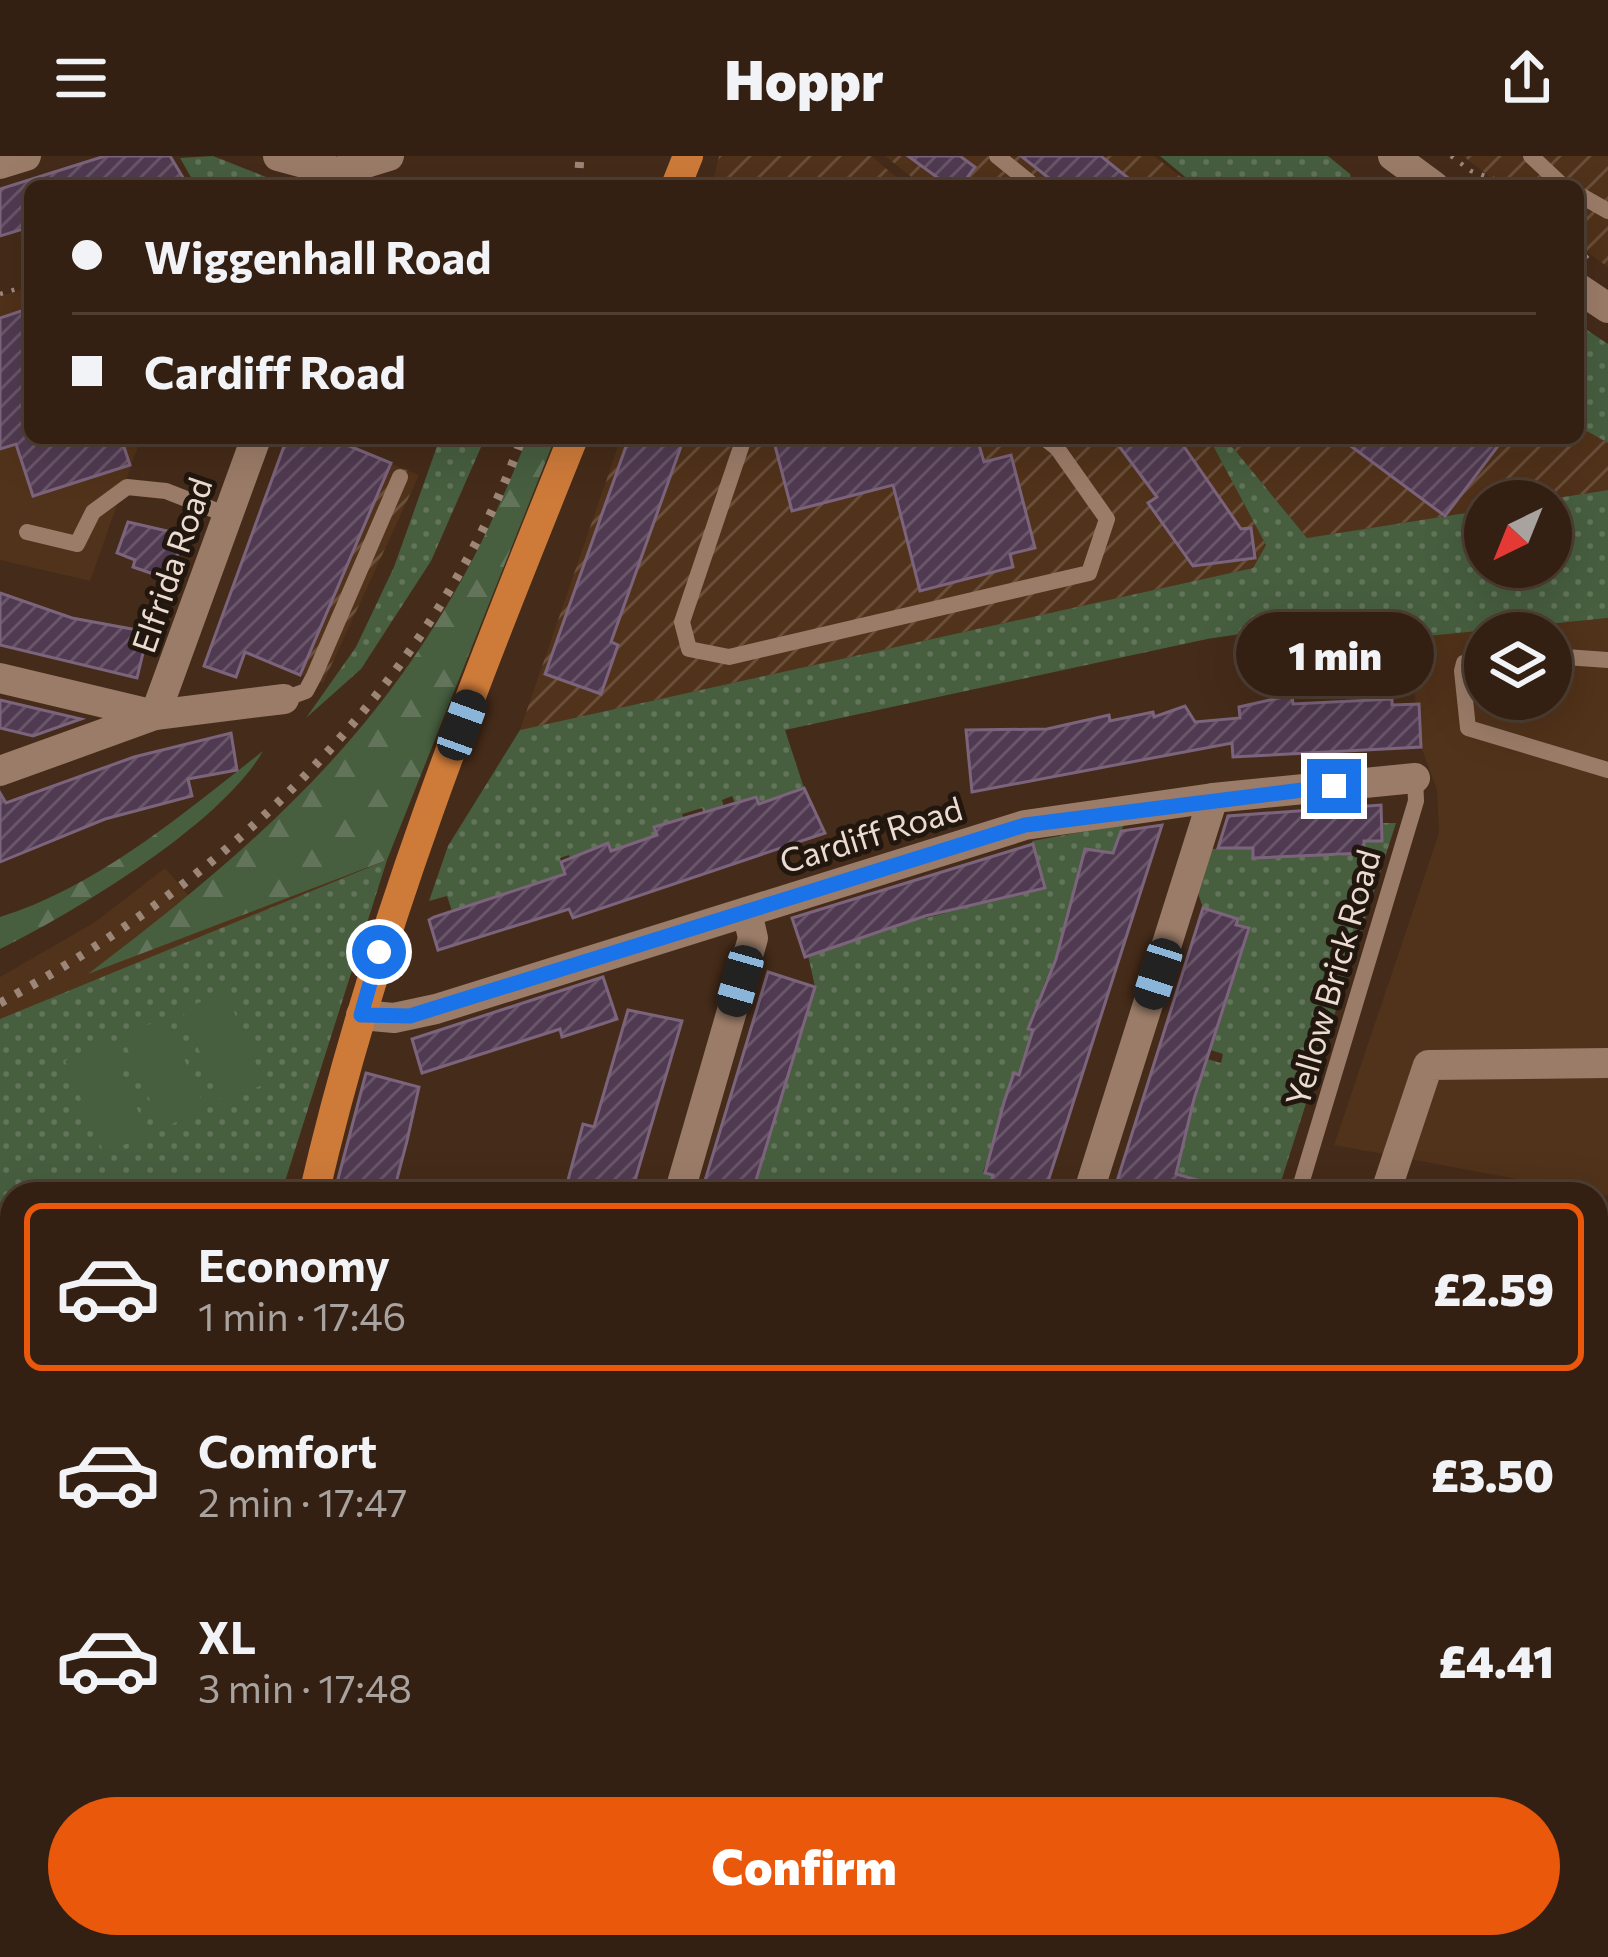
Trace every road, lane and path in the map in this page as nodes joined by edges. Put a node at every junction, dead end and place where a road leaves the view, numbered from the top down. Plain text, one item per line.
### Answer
1 (26, 156) edge
2 (278, 156) edge
3 (997, 156) edge
4 (1393, 156) edge
5 (1451, 156) edge
6 (1531, 156) edge
7 (385, 157) edge
8 (0, 164) edge
9 (348, 178) edge
10 (1027, 180) edge
11 (1426, 180) edge
12 (1497, 180) edge
13 (1557, 180) edge
14 (254, 444) edge
15 (571, 444) edge
16 (742, 444) edge
17 (1049, 444) edge
18 (400, 477) dead end
19 (227, 514) junction
20 (27, 532) dead end
21 (1572, 657) edge
22 (1608, 660) edge
23 (0, 678) edge
24 (284, 699) joint
25 (155, 715) junction
26 (1467, 720) edge
27 (1608, 770) edge
28 (0, 771) edge
29 (1415, 778) joint
30 (1213, 798) junction
31 (746, 912) junction
32 (361, 1015) junction
33 (1608, 1063) edge
34 (317, 1182) edge
35 (682, 1182) edge
36 (1092, 1182) edge
37 (1302, 1182) edge
38 (1389, 1182) edge

1 - 8 street
2 - 9 street
3 - 10 lane
4 - 11 street
5 - 12 path
6 - 13 lane
7 - 9 street
14 - 19 street, Elfrida Road
15 - 32 main road
16 - 17 lane
18 - 24 lane
19 - 20 lane
19 - 25 street, Elfrida Road
21 - 22 lane
23 - 25 street
24 - 25 street
25 - 28 street
26 - 27 lane
29 - 30 street, Cardiff Road
29 - 37 lane, Yellow Brick Road
30 - 31 street, Cardiff Road
30 - 36 street
31 - 32 street, Cardiff Road
31 - 35 street
32 - 34 main road
33 - 38 street

